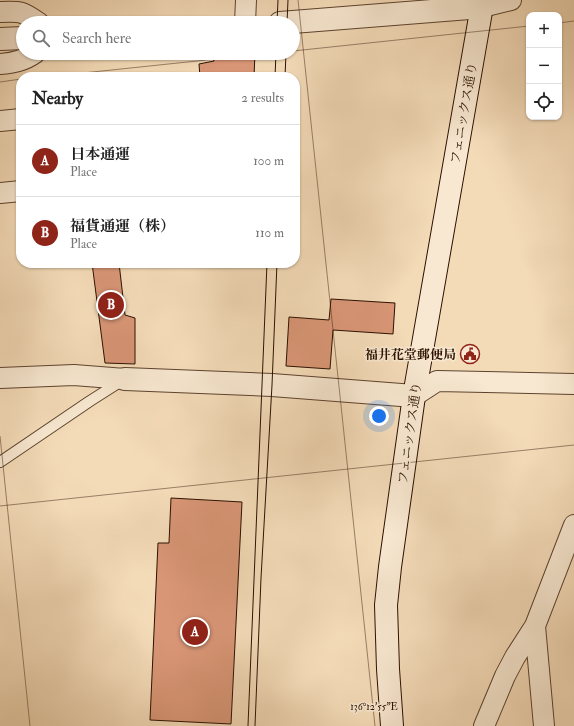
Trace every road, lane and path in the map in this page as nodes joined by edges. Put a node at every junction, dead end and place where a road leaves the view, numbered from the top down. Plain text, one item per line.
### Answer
1 (246, 0) edge
2 (511, 0) edge
3 (482, 4) edge
4 (0, 12) edge
5 (29, 16) edge
6 (245, 16) edge
7 (300, 21) edge
8 (16, 38) edge
9 (0, 39) edge
10 (24, 60) edge
11 (0, 64) edge
12 (16, 119) edge
13 (0, 121) edge
14 (16, 191) edge
15 (0, 193) edge
16 (0, 378) edge
17 (125, 379) junction
18 (574, 384) edge
19 (414, 396) junction
20 (0, 462) edge
21 (574, 525) edge
22 (534, 626) junction
23 (392, 726) edge
24 (484, 726) edge
25 (544, 726) edge

1 - 6 street
2 - 3 street
3 - 7 main road
3 - 19 main road, フェニックス通り
4 - 5 street
8 - 9 main road
10 - 11 street
12 - 13 street
14 - 15 street
16 - 17 street
17 - 19 main road
17 - 20 lane
18 - 19 street
19 - 23 main road, フェニックス通り
21 - 22 street
22 - 24 street
22 - 25 street

